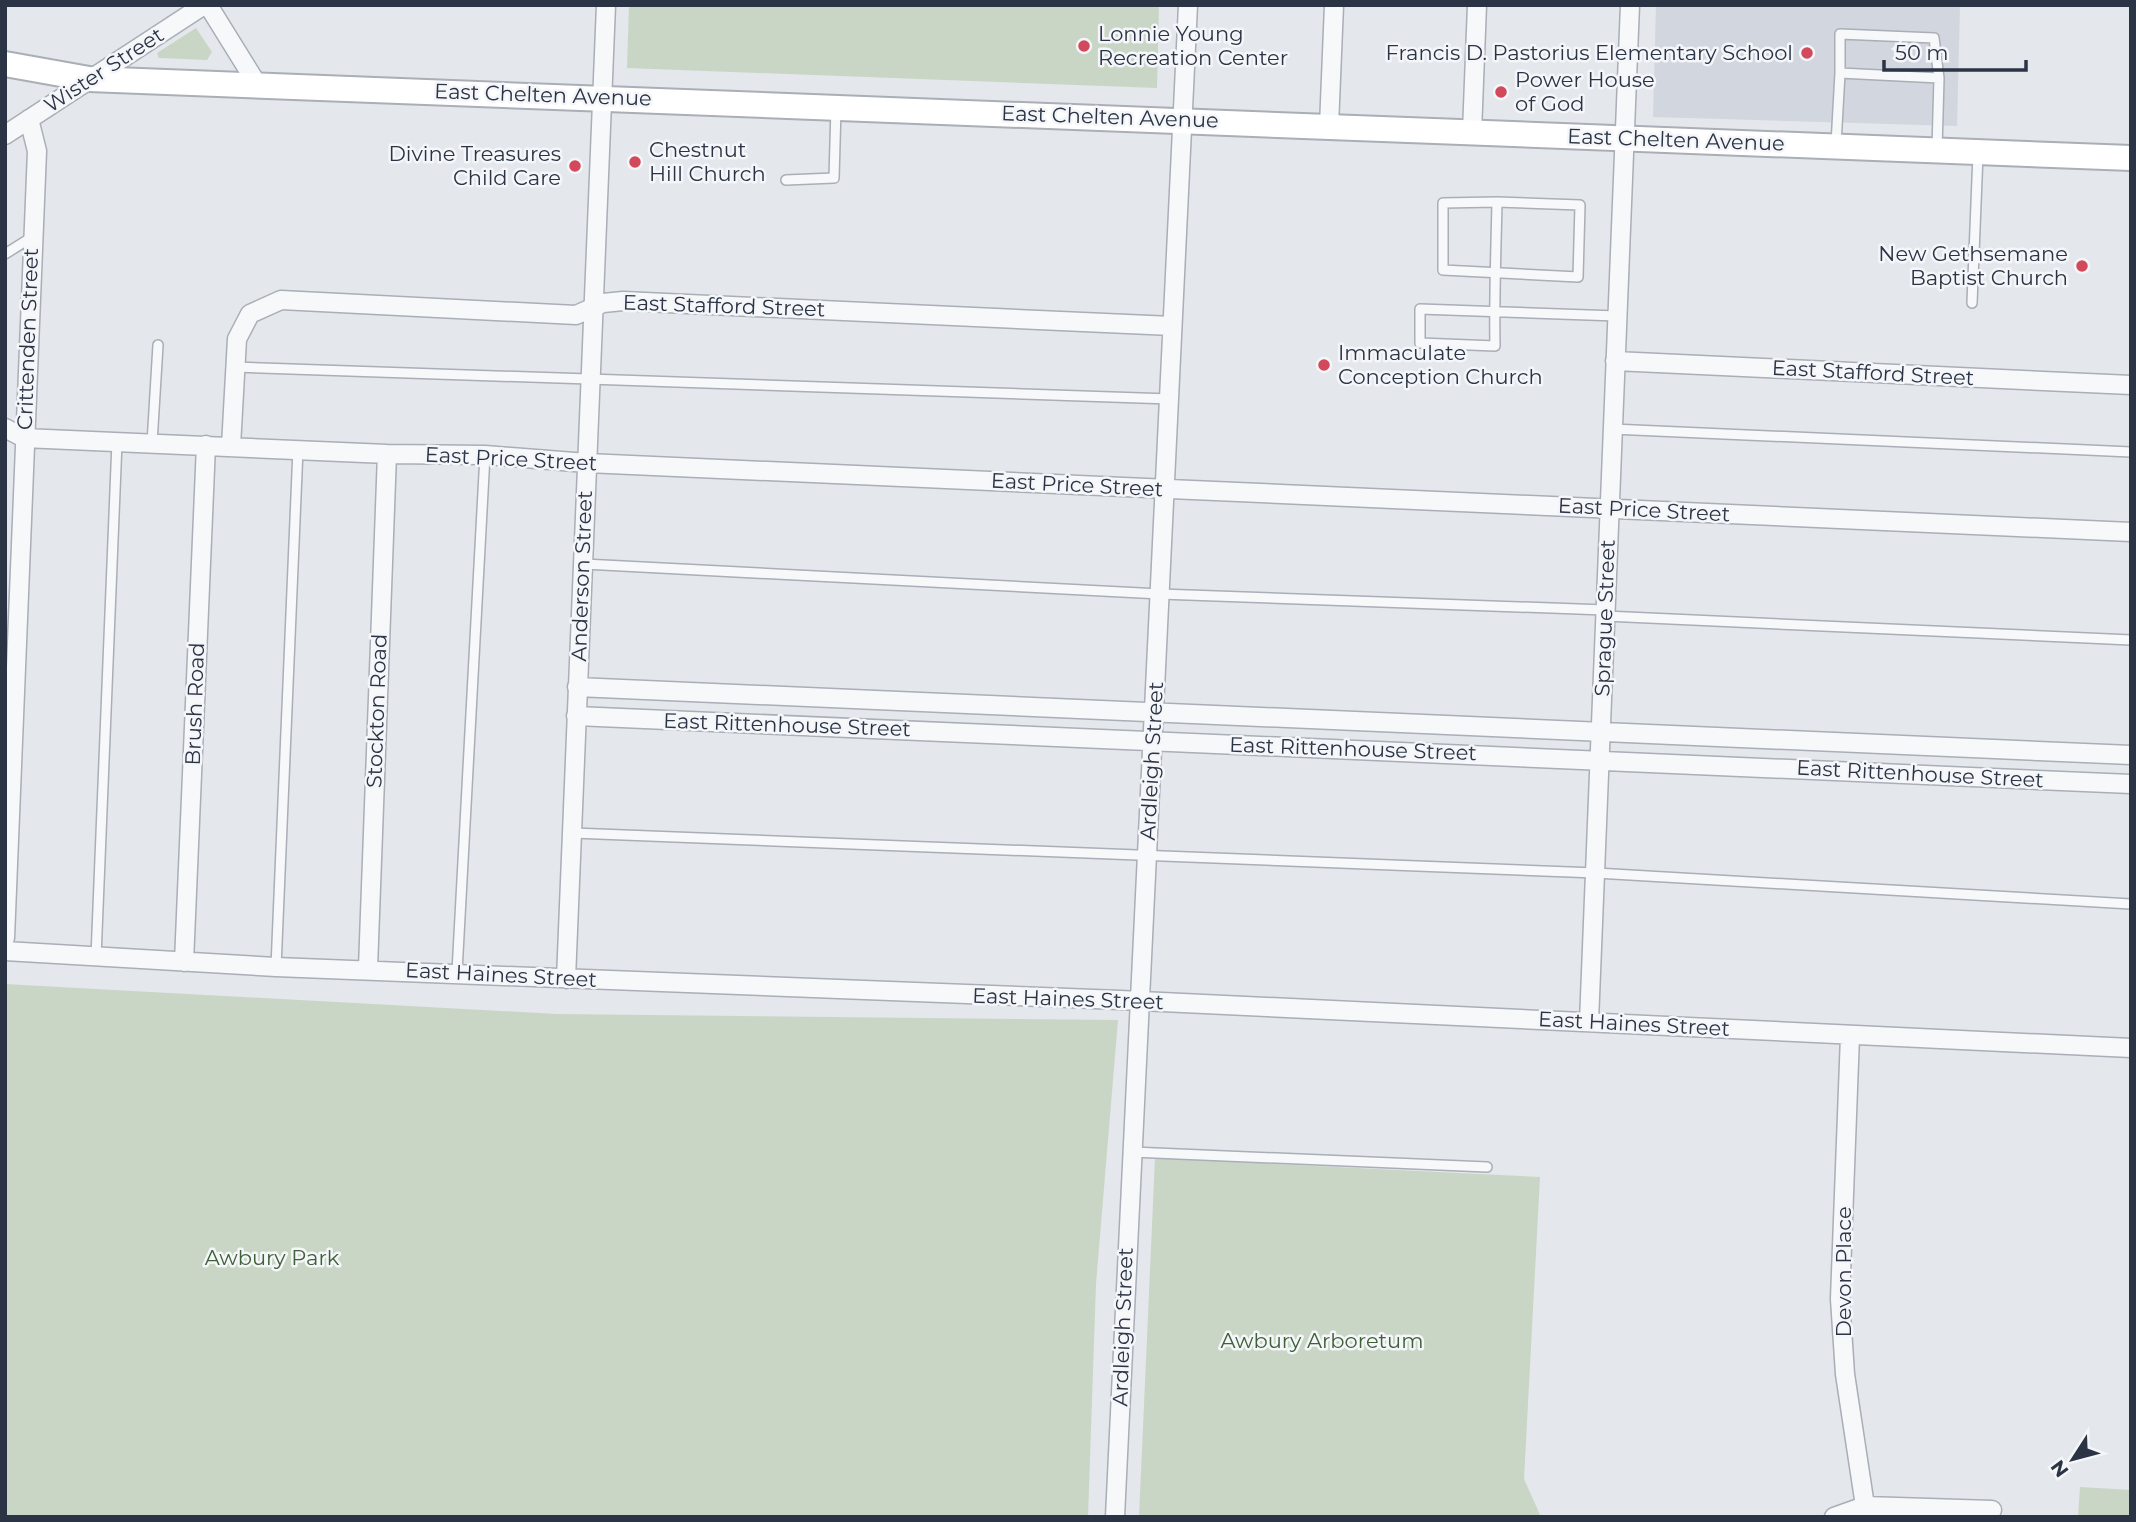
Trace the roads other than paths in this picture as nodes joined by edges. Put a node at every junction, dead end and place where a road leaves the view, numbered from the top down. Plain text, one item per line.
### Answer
1 (206, 5) edge
2 (606, 5) edge
3 (1188, 5) edge
4 (1334, 5) edge
5 (1477, 5) edge
6 (1630, 5) edge
7 (5, 64) edge
8 (1840, 73) junction
9 (1939, 78) junction
10 (89, 79) junction
11 (257, 84) junction
12 (602, 97) junction
13 (836, 106) junction
14 (29, 119) junction
15 (1184, 120) junction
16 (1329, 126) junction
17 (1472, 132) junction
18 (5, 135) edge
19 (1626, 138) junction
20 (1836, 146) junction
21 (1937, 150) junction
22 (1978, 152) junction
23 (2131, 158) edge
24 (786, 180) dead end
25 (1497, 202) junction
26 (32, 237) junction
27 (5, 254) edge
28 (1495, 272) junction
29 (1972, 303) dead end
30 (593, 308) junction
31 (1495, 312) junction
32 (1617, 316) junction
33 (1172, 326) junction
34 (158, 345) dead end
35 (1615, 361) junction
36 (235, 367) junction
37 (591, 379) junction
38 (2131, 384) edge
39 (1170, 399) junction
40 (5, 429) edge
41 (1612, 429) junction
42 (24, 438) junction
43 (117, 442) junction
44 (152, 443) junction
45 (206, 445) junction
46 (231, 446) junction
47 (298, 449) junction
48 (2131, 452) edge
49 (387, 454) junction
50 (485, 455) junction
51 (587, 463) junction
52 (1164, 489) junction
53 (1609, 508) junction
54 (2131, 532) edge
55 (584, 564) junction
56 (1160, 594) junction
57 (1605, 613) junction
58 (11, 614) edge
59 (2131, 640) edge
60 (577, 687) junction
61 (1154, 711) junction
62 (576, 716) junction
63 (1600, 732) junction
64 (1153, 741) junction
65 (2131, 755) edge
66 (1599, 760) junction
67 (8, 780) edge
68 (2131, 784) edge
69 (572, 833) junction
70 (1147, 853) junction
71 (1596, 873) junction
72 (2131, 904) edge
73 (5, 938) edge
74 (5, 951) edge
75 (96, 958) junction
76 (184, 962) junction
77 (276, 967) junction
78 (368, 968) junction
79 (457, 972) junction
80 (566, 979) junction
81 (1141, 1001) junction
82 (1589, 1022) junction
83 (1850, 1036) junction
84 (2131, 1048) edge
85 (1130, 1152) junction
86 (1487, 1167) dead end
87 (1865, 1506) junction
88 (1992, 1510) dead end
89 (1115, 1517) edge
90 (1834, 1517) edge

1 - 10 street, Wister Street
1 - 11 street
2 - 12 street, Anderson Street
3 - 15 street, Ardleigh Street
4 - 16 street
5 - 17 street
6 - 19 street, Sprague Street
7 - 10 street, East Chelten Avenue
8 - 9 lane
8 - 9 lane
8 - 20 lane
9 - 21 lane
10 - 11 street, East Chelten Avenue
10 - 14 street, Wister Street
11 - 12 street, East Chelten Avenue
12 - 13 street, East Chelten Avenue
12 - 30 street, Anderson Street
13 - 15 street, East Chelten Avenue
13 - 24 lane
14 - 18 street, Wister Street
14 - 26 street, Crittenden Street
15 - 16 street, East Chelten Avenue
15 - 33 street, Ardleigh Street
16 - 17 street, East Chelten Avenue
17 - 19 street, East Chelten Avenue
19 - 20 street, East Chelten Avenue
19 - 32 street, Sprague Street
20 - 21 street, East Chelten Avenue
21 - 22 street, East Chelten Avenue
22 - 23 street, East Chelten Avenue
22 - 29 lane
25 - 28 lane
25 - 28 lane
25 - 28 lane
26 - 27 lane
26 - 42 street, Crittenden Street
28 - 31 lane
30 - 33 street, East Stafford Street
30 - 36 street, East Stafford Street
30 - 37 street, Anderson Street
31 - 31 lane
31 - 32 lane
32 - 35 street, Sprague Street
33 - 39 street, Ardleigh Street
34 - 44 lane
35 - 38 street, East Stafford Street
35 - 41 street, Sprague Street
36 - 37 lane
36 - 46 street, East Stafford Street
37 - 39 lane
37 - 51 street, Anderson Street
39 - 52 street, Ardleigh Street
40 - 42 street
41 - 48 lane
41 - 53 street, Sprague Street
42 - 43 street, East Price Street
42 - 58 street, Crittenden Street
43 - 44 street, East Price Street
43 - 75 lane
44 - 45 street, East Price Street
45 - 46 street, East Price Street
45 - 76 street, Brush Road
46 - 47 street, East Price Street
47 - 49 street, East Price Street
47 - 77 lane
49 - 50 street, East Price Street
49 - 78 street, Stockton Road
50 - 51 street, East Price Street
50 - 79 lane
51 - 52 street, East Price Street
51 - 55 street, Anderson Street
52 - 53 street, East Price Street
52 - 56 street, Ardleigh Street
53 - 54 street, East Price Street
53 - 57 street, Sprague Street
55 - 56 lane
55 - 60 street, Anderson Street
56 - 57 lane
56 - 61 street, Ardleigh Street
57 - 59 lane
57 - 63 street, Sprague Street
58 - 67 street, Crittenden Street
60 - 61 street, East Rittenhouse Street
60 - 62 street, Anderson Street
61 - 63 street, East Rittenhouse Street
61 - 64 street, Ardleigh Street
62 - 64 street, East Rittenhouse Street
62 - 69 street, Anderson Street
63 - 65 street, East Rittenhouse Street
63 - 66 street, Sprague Street
64 - 66 street, East Rittenhouse Street
64 - 70 street, Ardleigh Street
66 - 68 street, East Rittenhouse Street
66 - 71 street, Sprague Street
67 - 73 street, Crittenden Street
69 - 70 lane
69 - 80 street, Anderson Street
70 - 71 lane
70 - 81 street, Ardleigh Street
71 - 72 lane
71 - 82 street, Sprague Street
74 - 75 street, East Haines Street
75 - 76 street, East Haines Street
76 - 77 street, East Haines Street
77 - 78 street, East Haines Street
78 - 79 street, East Haines Street
79 - 80 street, East Haines Street
80 - 81 street, East Haines Street
81 - 82 street, East Haines Street
81 - 85 street, Ardleigh Street
82 - 83 street, East Haines Street
83 - 84 street, East Haines Street
83 - 87 street, Devon Place
85 - 86 lane
85 - 89 street, Ardleigh Street
87 - 88 street
87 - 90 street

